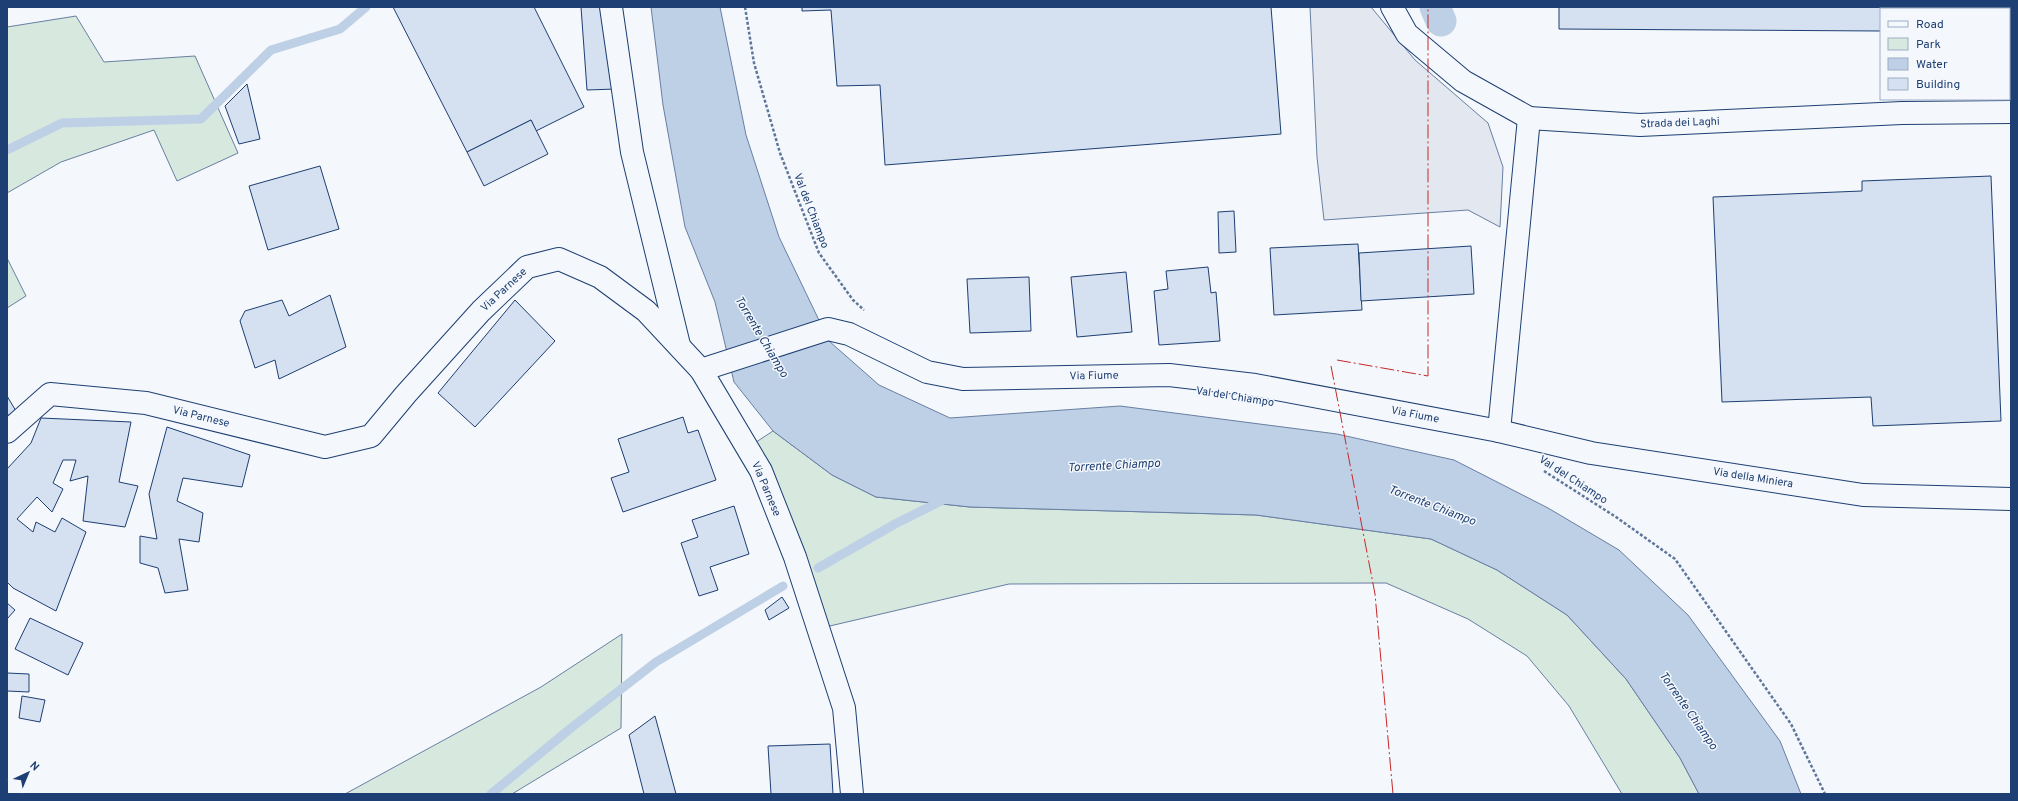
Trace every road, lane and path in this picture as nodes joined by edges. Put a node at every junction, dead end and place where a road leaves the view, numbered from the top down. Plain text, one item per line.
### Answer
1 (611, 7) edge
2 (745, 7) edge
3 (1392, 7) edge
4 (2011, 112) edge
5 (1529, 118) junction
6 (869, 314) dead end
7 (679, 347) junction
8 (700, 370) junction
9 (1499, 431) junction
10 (7, 432) edge
11 (1537, 466) dead end
12 (2011, 499) edge
13 (852, 794) edge
14 (1825, 794) edge

1 - 7 street
2 - 6 path, Val del Chiampo
3 - 5 street, Strada dei Laghi
4 - 5 street, Strada dei Laghi
5 - 9 street
7 - 8 street, Via Parnese
7 - 10 street, Via Parnese
8 - 9 street, Via Fiume
8 - 13 street, Via Parnese
9 - 12 street, Via della Miniera
11 - 14 path, Val del Chiampo

